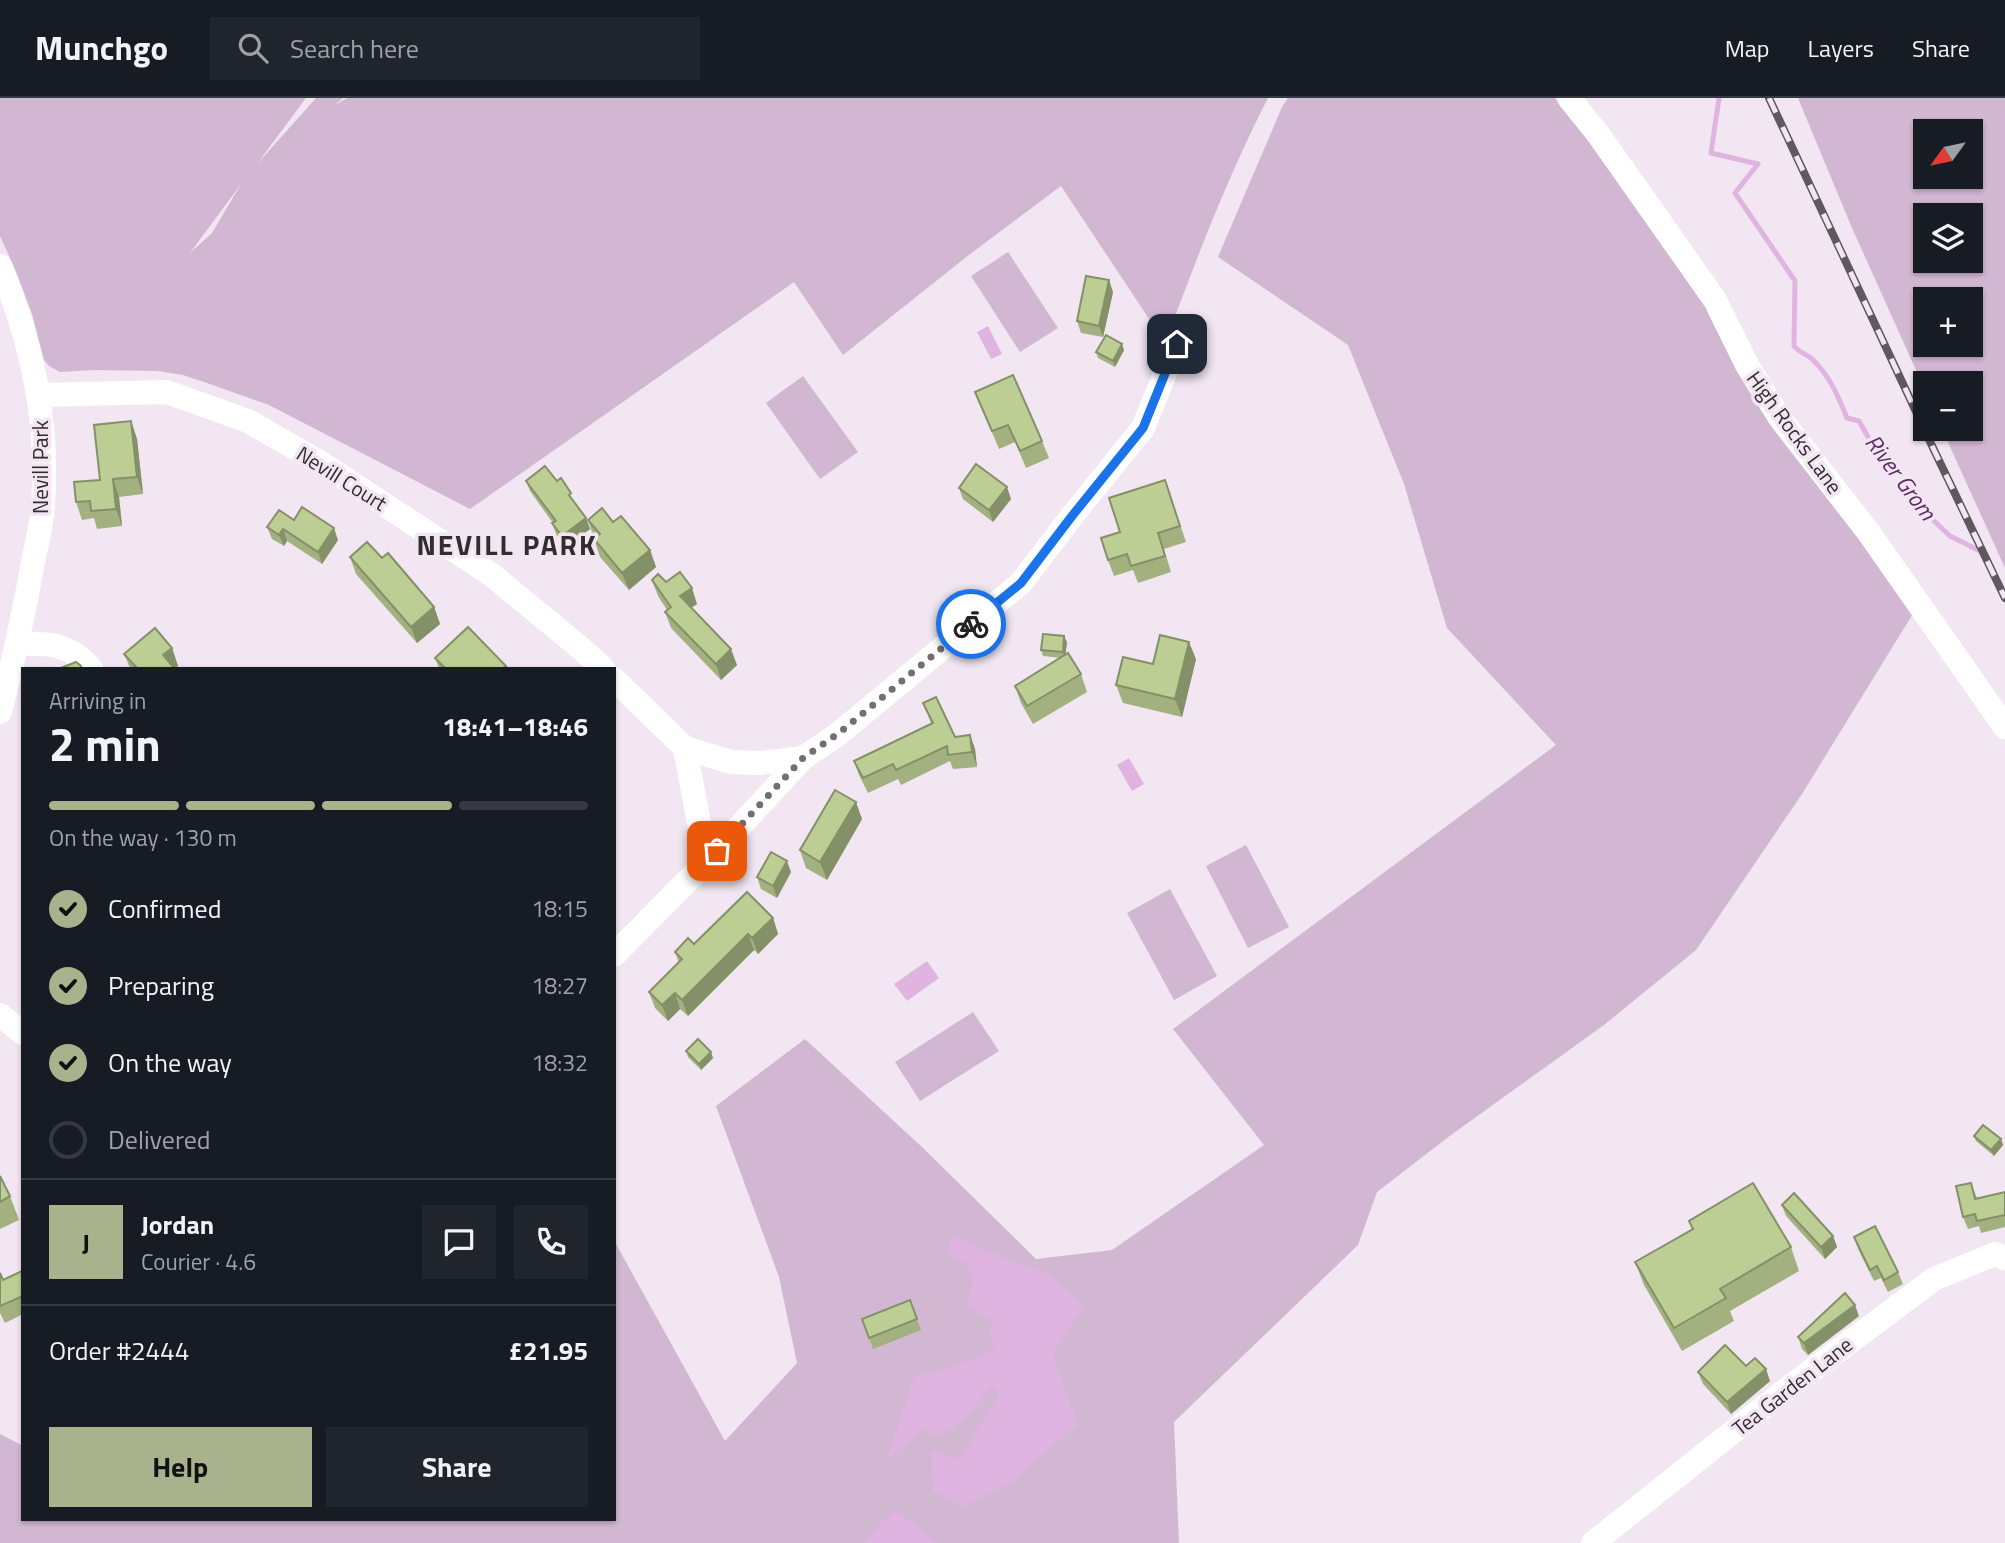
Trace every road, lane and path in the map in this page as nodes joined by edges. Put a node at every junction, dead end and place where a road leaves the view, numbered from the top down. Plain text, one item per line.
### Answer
1 (1569, 98) edge
2 (0, 266) edge
3 (1177, 344) dead end
4 (39, 395) junction
5 (18, 644) junction
6 (90, 667) edge
7 (602, 667) edge
8 (616, 681) edge
9 (0, 712) edge
10 (2005, 727) edge
11 (685, 748) junction
12 (803, 758) junction
13 (706, 861) junction
14 (616, 953) edge
15 (0, 1015) edge
16 (21, 1031) edge
17 (2005, 1258) edge
18 (1593, 1543) edge

1 - 10 street, High Rocks Lane
2 - 4 street, Nevill Park
3 - 12 street
4 - 5 street, Nevill Park
4 - 7 street, Nevill Court
5 - 6 street
5 - 9 street, Nevill Park
8 - 11 street
11 - 12 street
11 - 13 street
12 - 13 street
13 - 14 street
15 - 16 street
17 - 18 street, Tea Garden Lane

